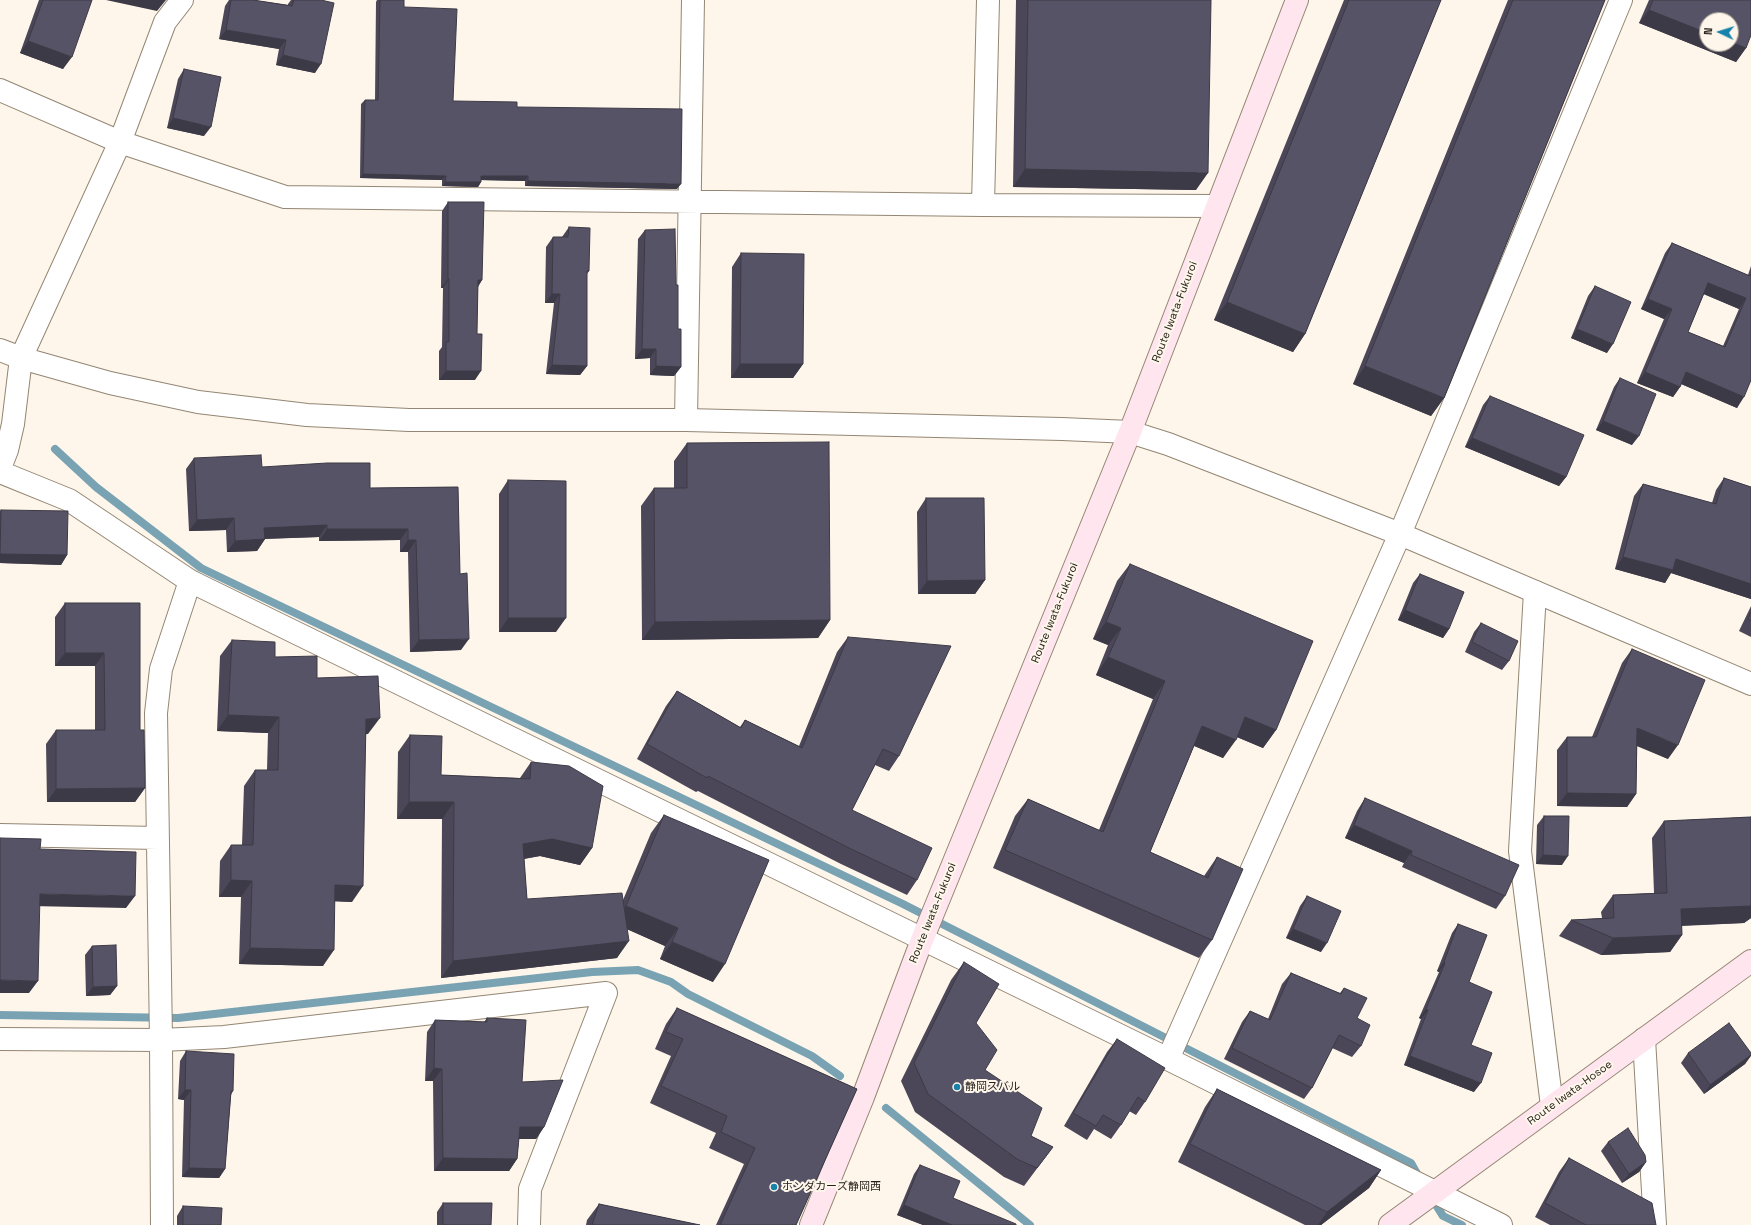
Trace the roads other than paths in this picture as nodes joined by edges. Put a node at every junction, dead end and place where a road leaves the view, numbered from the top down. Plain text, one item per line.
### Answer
1 (182, 0) edge
2 (693, 0) edge
3 (988, 0) edge
4 (1297, 0) edge
5 (1620, 0) edge
6 (0, 90) edge
7 (120, 142) junction
8 (691, 201) junction
9 (983, 205) junction
10 (1216, 206) junction
11 (0, 350) edge
12 (21, 358) junction
13 (686, 420) junction
14 (1130, 432) junction
15 (0, 468) edge
16 (0, 472) edge
17 (1400, 534) junction
18 (190, 581) junction
19 (1535, 592) junction
20 (1751, 684) edge
21 (0, 835) edge
22 (158, 838) junction
23 (922, 940) junction
24 (1751, 961) edge
25 (0, 1039) edge
26 (1644, 1039) junction
27 (161, 1040) junction
28 (1168, 1058) junction
29 (1552, 1106) junction
30 (1435, 1191) junction
31 (162, 1225) edge
32 (529, 1225) edge
33 (811, 1225) edge
34 (1390, 1225) edge
35 (1502, 1225) edge
36 (1655, 1225) edge

1 - 7 street
2 - 8 street
3 - 9 street
4 - 10 main road, Route Iwata-Fukuroi
5 - 17 street
6 - 7 street
7 - 8 street
7 - 12 street
8 - 9 street
8 - 13 street
9 - 10 street
10 - 14 main road, Route Iwata-Fukuroi
11 - 12 street
12 - 13 street
12 - 15 street
13 - 14 street
14 - 17 street
14 - 23 main road, Route Iwata-Fukuroi
16 - 18 street
17 - 19 street
17 - 28 street
18 - 22 street
18 - 23 street
19 - 20 street
19 - 29 street
21 - 22 street
22 - 27 street
23 - 28 street
23 - 33 main road, Route Iwata-Fukuroi
24 - 26 main road, Route Iwata-Hosoe
25 - 27 street
26 - 29 main road, Route Iwata-Hosoe
26 - 36 street
27 - 31 street
27 - 32 street
28 - 30 street
29 - 30 main road, Route Iwata-Hosoe
30 - 34 main road, Route Iwata-Hosoe
30 - 35 street

